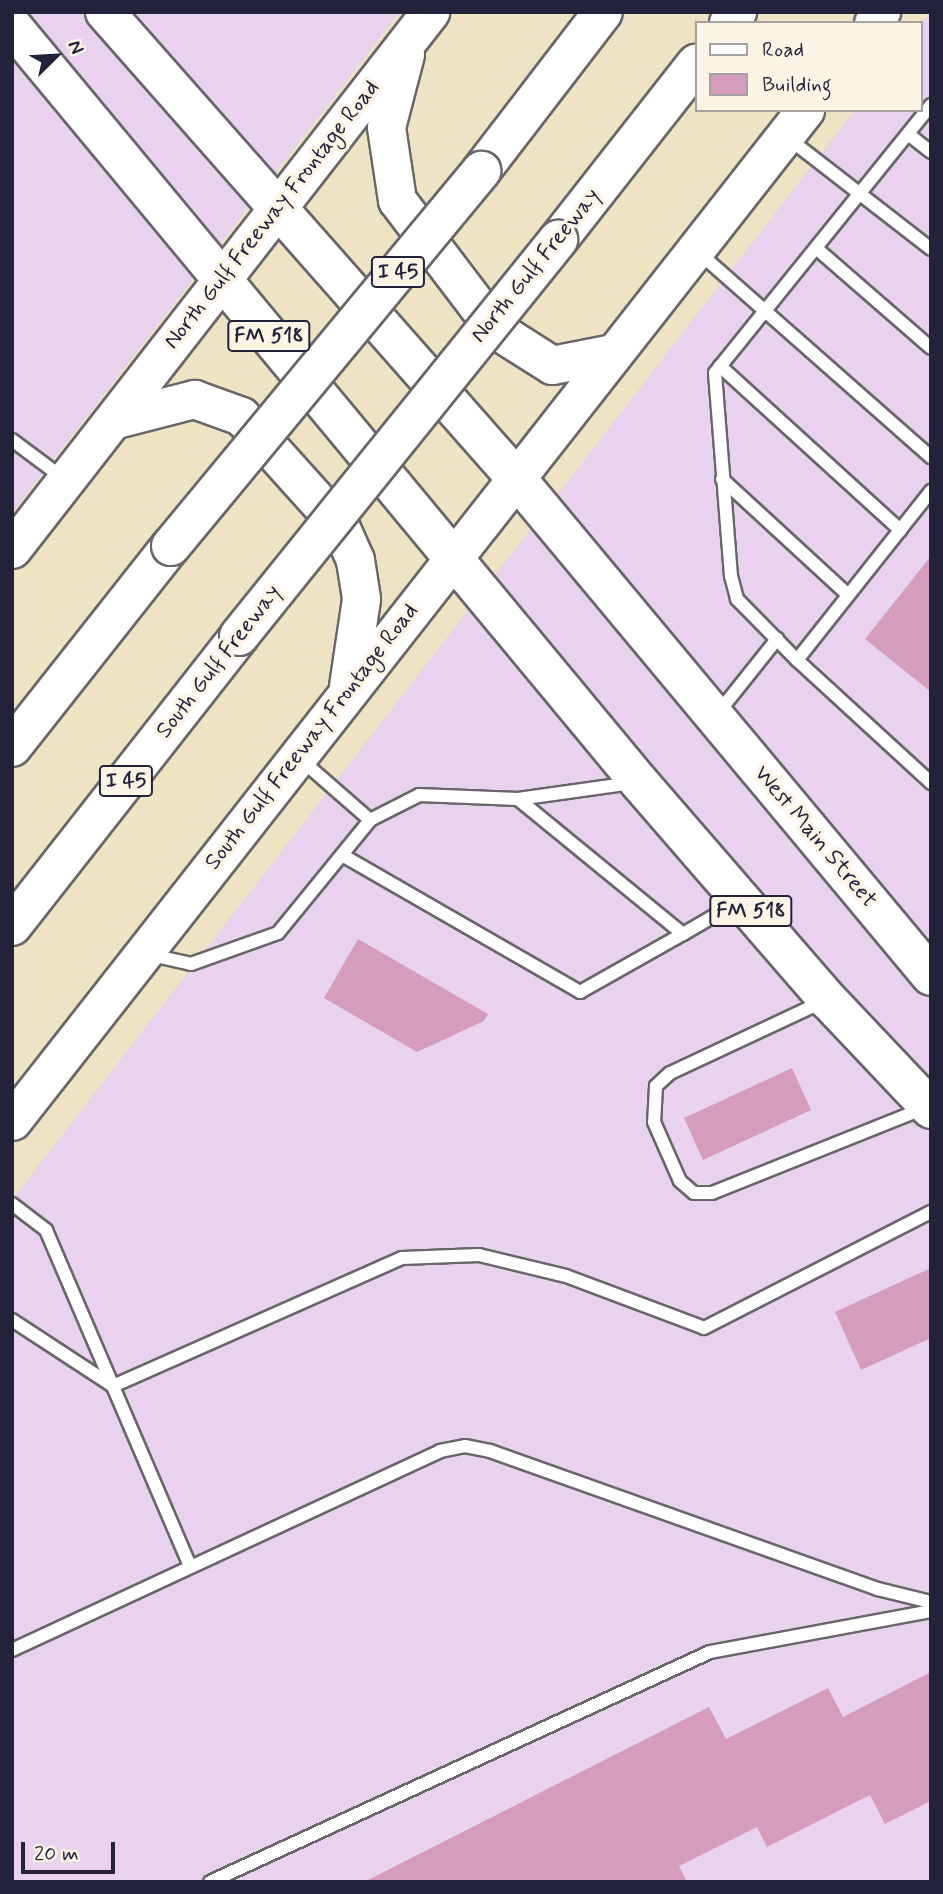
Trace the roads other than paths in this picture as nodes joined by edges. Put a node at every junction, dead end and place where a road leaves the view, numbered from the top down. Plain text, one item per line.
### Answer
1 (603, 12) edge
2 (116, 19) edge
3 (422, 19) edge
4 (13, 28) edge
5 (694, 67) edge
6 (931, 105) edge
7 (795, 123) edge
8 (908, 134) junction
9 (931, 152) edge
10 (860, 193) junction
11 (270, 201) junction
12 (694, 248) junction
13 (816, 248) junction
14 (931, 250) edge
15 (221, 279) junction
16 (765, 311) junction
17 (931, 348) edge
18 (612, 353) junction
19 (720, 366) junction
20 (116, 419) junction
21 (15, 448) edge
22 (931, 457) edge
23 (374, 465) joint
24 (516, 478) junction
25 (722, 479) junction
26 (67, 481) junction
27 (931, 491) edge
28 (900, 530) junction
29 (12, 549) edge
30 (452, 556) junction
31 (848, 595) junction
32 (777, 639) junction
33 (797, 660) junction
34 (347, 691) junction
35 (707, 707) junction
36 (12, 747) edge
37 (296, 756) junction
38 (639, 782) junction
39 (931, 783) edge
40 (518, 799) junction
41 (370, 820) junction
42 (342, 855) junction
43 (741, 900) junction
44 (12, 926) edge
45 (683, 934) junction
46 (143, 953) junction
47 (930, 972) edge
48 (828, 1000) junction
49 (930, 1107) edge
50 (12, 1121) edge
51 (12, 1204) edge
52 (931, 1212) edge
53 (12, 1320) edge
54 (113, 1386) junction
55 (190, 1566) junction
56 (931, 1602) edge
57 (931, 1611) edge
58 (12, 1650) edge
59 (210, 1882) edge

1 - 36 main road, I 45, bridge
2 - 11 main road, West Main Street
3 - 11 main road, North Gulf Freeway Frontage Road
3 - 18 main road
4 - 15 main road, FM 518
5 - 23 main road, North Gulf Freeway / I 45, bridge
6 - 8 lane
7 - 10 lane
7 - 12 main road
8 - 9 lane
8 - 10 lane
10 - 13 lane
10 - 14 lane
11 - 15 main road, North Gulf Freeway Frontage Road
11 - 24 main road, West Main Street
12 - 16 lane
12 - 18 main road
13 - 16 lane
13 - 17 lane
15 - 20 main road, North Gulf Freeway Frontage Road
15 - 30 main road, FM 518
16 - 19 lane
16 - 22 lane
18 - 24 main road, South Gulf Freeway Frontage Road
19 - 25 lane
19 - 28 lane
20 - 26 main road
20 - 34 main road
21 - 26 lane
23 - 44 main road, South Gulf Freeway / I 45, bridge
24 - 30 main road, South Gulf Freeway Frontage Road
24 - 35 main road, West Main Street
25 - 31 lane
25 - 32 lane
26 - 29 main road
27 - 28 lane
28 - 31 lane
30 - 34 main road, South Gulf Freeway Frontage Road
30 - 38 main road, FM 518
31 - 33 lane
32 - 33 lane
32 - 35 lane
33 - 39 lane
34 - 37 main road, South Gulf Freeway Frontage Road
35 - 47 main road, West Main Street
37 - 41 lane
37 - 46 main road, South Gulf Freeway Frontage Road
38 - 40 lane
38 - 43 main road, FM 518
40 - 41 lane
40 - 45 lane
41 - 42 lane
42 - 45 lane
42 - 46 lane
43 - 45 lane
43 - 48 main road, FM 518
46 - 50 main road, South Gulf Freeway Frontage Road
48 - 49 main road, FM 518
48 - 49 lane
51 - 54 lane
52 - 54 lane
53 - 54 lane
54 - 55 lane
55 - 56 lane
55 - 58 lane
57 - 59 lane

